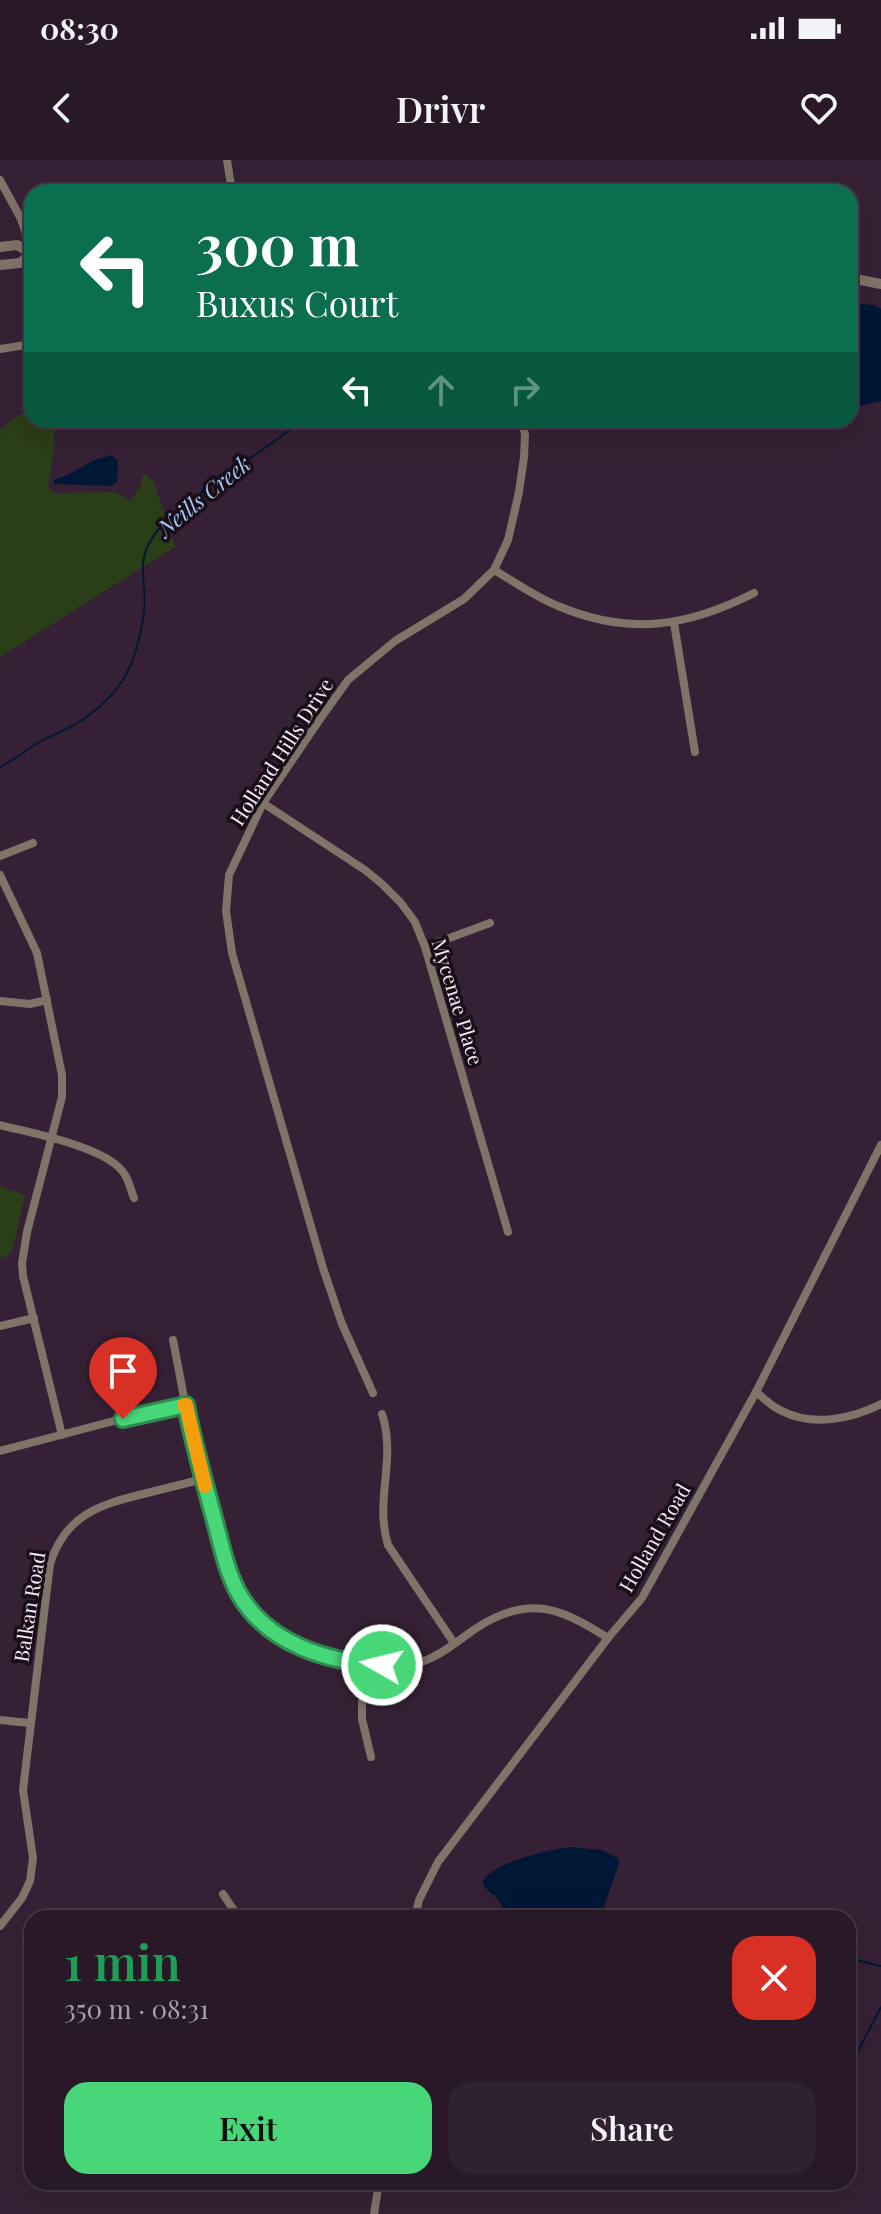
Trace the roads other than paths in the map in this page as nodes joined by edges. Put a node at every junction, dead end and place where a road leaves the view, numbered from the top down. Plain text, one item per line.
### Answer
1 (227, 160) edge
2 (0, 180) edge
3 (231, 184) edge
4 (24, 228) edge
5 (0, 247) edge
6 (24, 248) edge
7 (24, 259) edge
8 (0, 265) edge
9 (858, 280) edge
10 (881, 284) edge
11 (24, 345) edge
12 (0, 349) edge
13 (524, 428) edge
14 (494, 570) junction
15 (754, 593) dead end
16 (674, 623) junction
17 (695, 752) dead end
18 (263, 803) junction
19 (33, 843) dead end
20 (0, 856) edge
21 (0, 875) edge
22 (490, 923) dead end
23 (425, 947) junction
24 (47, 1000) junction
25 (0, 1001) edge
26 (0, 1125) edge
27 (51, 1138) junction
28 (881, 1145) edge
29 (134, 1198) dead end
30 (508, 1232) dead end
31 (34, 1318) junction
32 (0, 1326) edge
33 (173, 1340) dead end
34 (756, 1392) junction
35 (373, 1393) dead end
36 (881, 1404) edge
37 (186, 1405) junction
38 (382, 1414) dead end
39 (62, 1435) junction
40 (0, 1451) edge
41 (203, 1479) junction
42 (608, 1638) junction
43 (454, 1643) junction
44 (368, 1664) junction
45 (0, 1720) edge
46 (29, 1723) junction
47 (371, 1757) dead end
48 (223, 1894) dead end
49 (234, 1910) edge
50 (417, 1910) edge
51 (0, 1926) edge
52 (378, 2190) edge
53 (374, 2214) edge

1 - 3 street
2 - 4 street
5 - 6 street
7 - 8 street
9 - 10 street
11 - 12 street
13 - 14 street, Holland Hills Drive
14 - 16 street
14 - 18 street, Holland Hills Drive
15 - 16 street
16 - 17 street
18 - 23 street, Mycenae Place
18 - 35 street, Holland Hills Drive
19 - 20 street
21 - 24 street
22 - 23 street
23 - 30 street, Mycenae Place
24 - 25 street
24 - 27 street
26 - 27 street
27 - 29 street
27 - 31 street
28 - 34 street, Holland Road
31 - 32 street
31 - 39 street
33 - 37 street
34 - 36 street
34 - 42 street, Holland Road
37 - 39 street
37 - 41 street
38 - 43 street
39 - 40 street
41 - 44 street
41 - 46 street, Balkan Road
42 - 43 street
42 - 50 street, Holland Road
43 - 44 street
44 - 47 street
45 - 46 street
46 - 51 street, Balkan Road
48 - 49 street
52 - 53 street

